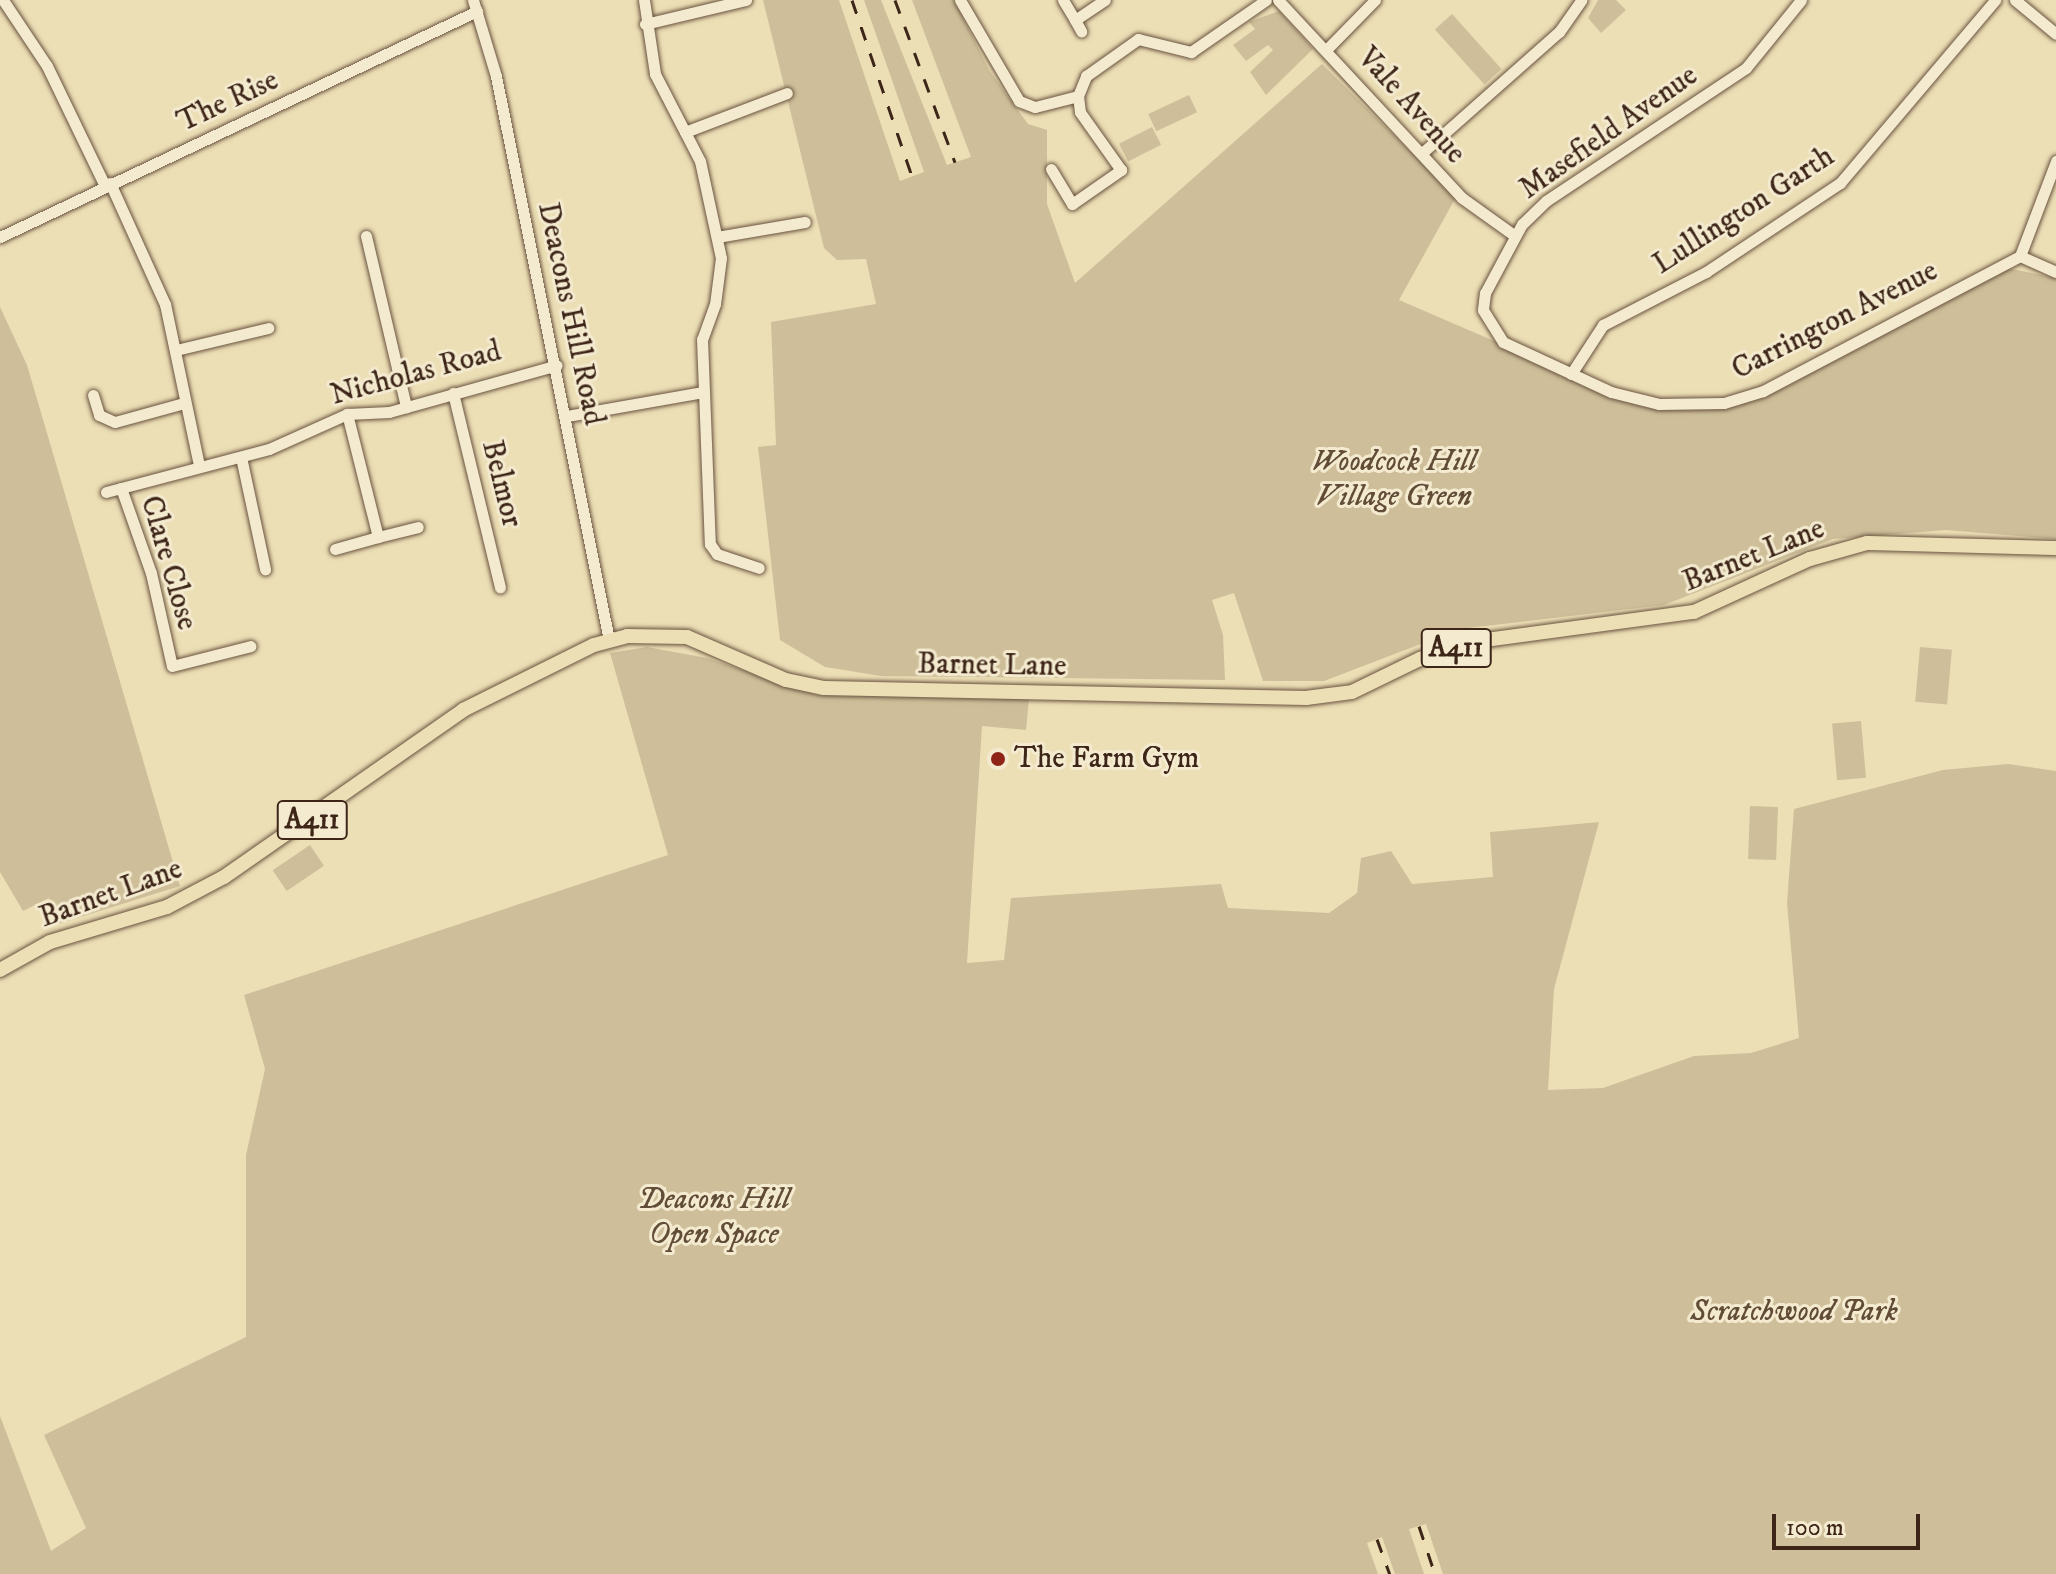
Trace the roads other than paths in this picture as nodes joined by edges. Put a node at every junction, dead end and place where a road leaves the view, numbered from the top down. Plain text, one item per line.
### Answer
1 (3, 0) edge
2 (644, 0) edge
3 (746, 0) edge
4 (960, 0) edge
5 (1063, 0) edge
6 (1105, 0) edge
7 (1266, 0) edge
8 (1278, 0) edge
9 (1375, 0) edge
10 (1581, 0) edge
11 (1801, 0) edge
12 (1995, 0) edge
13 (2015, 0) edge
14 (475, 6) edge
15 (1075, 20) junction
16 (645, 24) junction
17 (1081, 31) dead end
18 (2056, 34) edge
19 (1326, 50) junction
20 (787, 93) dead end
21 (1078, 96) junction
22 (685, 132) junction
23 (1422, 153) junction
24 (2056, 161) edge
25 (1051, 169) dead end
26 (108, 184) junction
27 (805, 222) dead end
28 (366, 236) dead end
29 (1515, 236) junction
30 (0, 237) edge
31 (717, 237) junction
32 (2020, 256) junction
33 (2056, 272) edge
34 (268, 328) dead end
35 (176, 350) junction
36 (557, 365) junction
37 (1571, 374) junction
38 (703, 392) junction
39 (453, 393) junction
40 (93, 395) dead end
41 (184, 403) junction
42 (406, 407) junction
43 (347, 414) junction
44 (567, 416) junction
45 (241, 457) junction
46 (199, 466) junction
47 (121, 488) junction
48 (106, 492) dead end
49 (418, 527) dead end
50 (378, 537) junction
51 (2056, 548) edge
52 (335, 549) dead end
53 (759, 568) dead end
54 (265, 569) dead end
55 (500, 587) dead end
56 (609, 640) junction
57 (251, 646) dead end
58 (0, 970) edge

1 - 26 street
2 - 16 street
3 - 16 street
4 - 21 street
5 - 15 street
6 - 15 street
7 - 21 street
8 - 19 street, Vale Avenue
9 - 19 street
10 - 23 street
11 - 29 street, Masefield Avenue
12 - 37 street, Lullington Garth
13 - 18 street
14 - 26 street, The Rise
14 - 36 street, Deacons Hill Road
15 - 17 street
16 - 22 street
19 - 23 street, Vale Avenue
20 - 22 street
21 - 25 street
22 - 31 street
23 - 29 street, Vale Avenue
24 - 32 street
26 - 30 street, The Rise
26 - 35 street
27 - 31 street
28 - 42 street
29 - 37 street, Masefield Avenue
31 - 38 street
32 - 33 street
32 - 37 street, Carrington Avenue
34 - 35 street
35 - 41 street
36 - 39 street, Nicholas Road
36 - 44 street, Deacons Hill Road
38 - 44 street
38 - 53 street
39 - 42 street, Nicholas Road
39 - 55 street, Belmor
40 - 41 street
41 - 46 street
42 - 43 street, Nicholas Road
43 - 45 street, Nicholas Road
43 - 50 street
44 - 56 street, Deacons Hill Road
45 - 46 street, Nicholas Road
45 - 54 street
46 - 47 street, Nicholas Road
47 - 48 street, Nicholas Road
47 - 57 street, Clare Close
49 - 50 street
50 - 52 street
51 - 56 main road, Barnet Lane / A411
56 - 58 main road, Barnet Lane / A411

